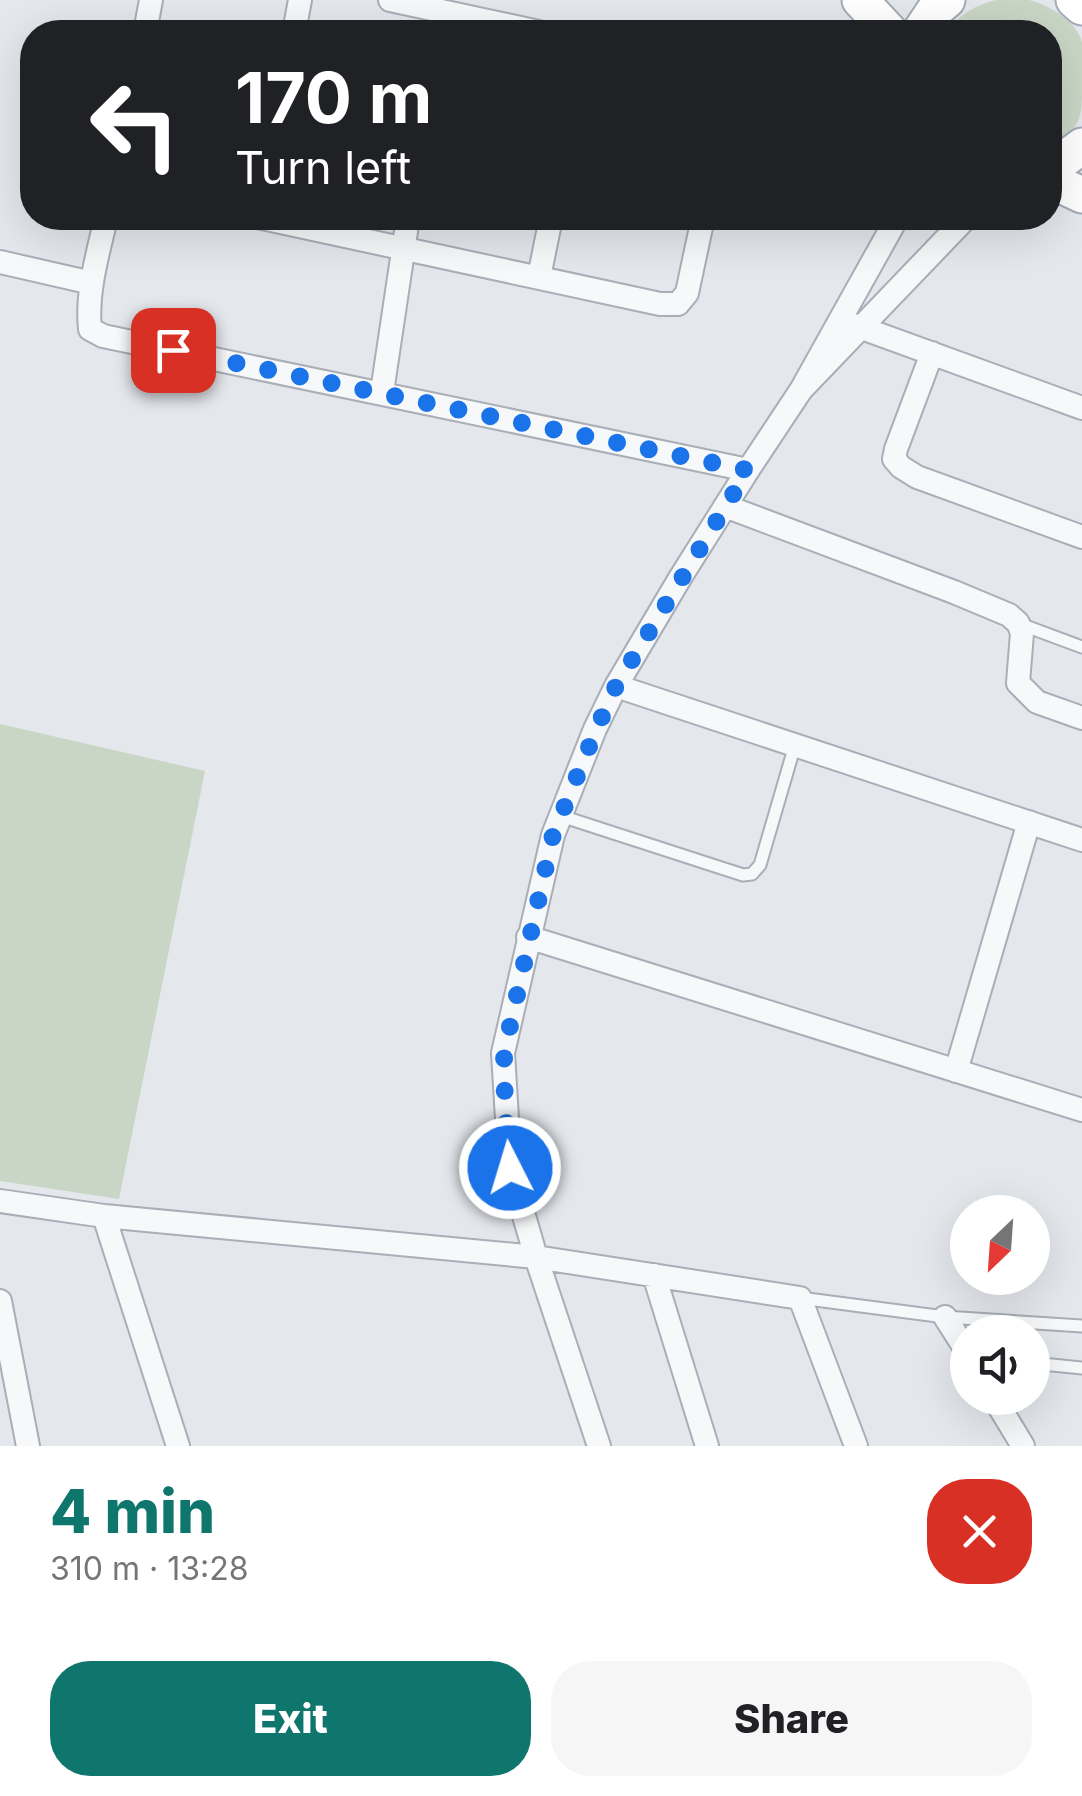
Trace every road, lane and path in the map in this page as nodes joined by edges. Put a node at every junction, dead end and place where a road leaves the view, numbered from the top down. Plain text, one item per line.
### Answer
1 (390, 0) edge
2 (860, 0) edge
3 (946, 0) edge
4 (1074, 0) edge
5 (1082, 7) edge
6 (441, 20) edge
7 (879, 20) edge
8 (928, 20) edge
9 (103, 230) edge
10 (318, 230) edge
11 (406, 230) edge
12 (549, 230) edge
13 (700, 230) edge
14 (892, 230) edge
15 (953, 230) edge
16 (402, 248) junction
17 (0, 262) edge
18 (539, 278) junction
19 (92, 283) junction
20 (851, 324) junction
21 (932, 354) junction
22 (382, 392) junction
23 (1082, 408) edge
24 (748, 470) junction
25 (726, 506) junction
26 (1082, 538) edge
27 (1018, 623) junction
28 (1082, 646) edge
29 (616, 686) junction
30 (1082, 718) edge
31 (795, 746) junction
32 (561, 816) junction
33 (1029, 822) junction
34 (1082, 840) edge
35 (528, 938) junction
36 (956, 1072) junction
37 (1081, 1107) edge
38 (0, 1201) edge
39 (104, 1216) junction
40 (536, 1257) junction
41 (654, 1275) junction
42 (800, 1298) junction
43 (0, 1301) edge
44 (945, 1316) junction
45 (950, 1324) edge
46 (1082, 1326) edge
47 (1050, 1365) edge
48 (1082, 1368) edge
49 (1004, 1415) edge
50 (28, 1446) edge
51 (178, 1446) edge
52 (598, 1446) edge
53 (708, 1446) edge
54 (856, 1446) edge
55 (1023, 1446) edge

1 - 6 street
2 - 7 main road
3 - 8 main road
4 - 5 main road
9 - 19 street
10 - 16 street
11 - 16 street
12 - 18 street
13 - 18 street
14 - 20 street
15 - 20 street
16 - 18 street
16 - 22 street
17 - 19 street
19 - 22 street
20 - 21 street
20 - 24 street
21 - 23 street
21 - 26 street
22 - 24 street
24 - 25 street
25 - 27 street
25 - 29 street
27 - 28 lane
27 - 30 street
29 - 31 street
29 - 32 street
31 - 32 lane
31 - 33 street
32 - 35 street
33 - 34 street
33 - 36 street
35 - 36 street
35 - 40 street
36 - 37 street
38 - 39 street
39 - 40 street
39 - 51 street
40 - 41 street
40 - 52 street
41 - 42 street
41 - 53 street
42 - 44 lane
42 - 54 street
43 - 50 street
44 - 45 street
44 - 46 lane
47 - 48 lane
49 - 55 street

